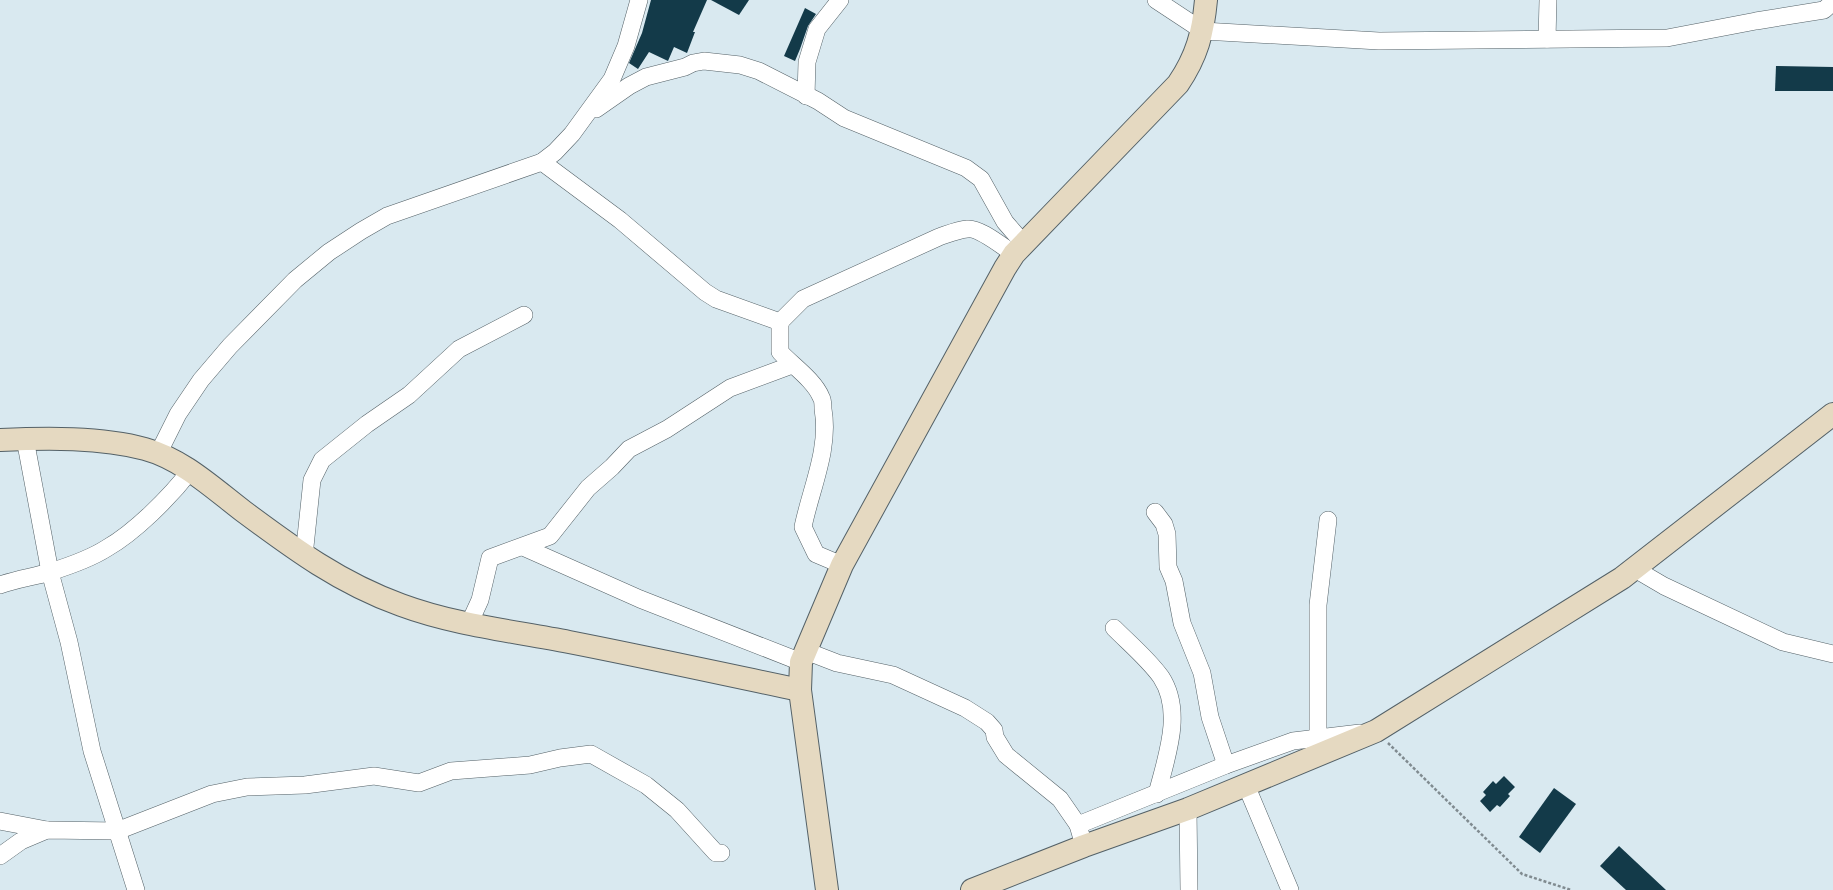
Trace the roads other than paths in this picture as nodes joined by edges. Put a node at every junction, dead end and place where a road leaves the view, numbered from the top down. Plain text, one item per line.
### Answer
1 (640, 0) edge
2 (840, 0) edge
3 (1156, 0) edge
4 (1206, 0) edge
5 (1548, 0) edge
6 (1830, 11) edge
7 (1203, 31) junction
8 (1546, 39) junction
9 (806, 96) junction
10 (584, 116) junction
11 (542, 162) junction
12 (1019, 249) junction
13 (524, 315) dead end
14 (780, 322) junction
15 (792, 365) junction
16 (1833, 414) edge
17 (25, 439) junction
18 (0, 440) edge
19 (158, 454) junction
20 (190, 471) junction
21 (1155, 512) dead end
22 (1328, 520) dead end
23 (523, 547) junction
24 (304, 556) junction
25 (842, 565) junction
26 (1634, 569) junction
27 (50, 572) junction
28 (0, 586) edge
29 (469, 624) junction
30 (1114, 628) dead end
31 (1833, 654) edge
32 (804, 657) junction
33 (800, 690) junction
34 (1376, 731) junction
35 (1318, 737) junction
36 (1226, 765) junction
37 (1246, 785) junction
38 (1157, 794) junction
39 (1188, 809) junction
40 (0, 821) edge
41 (1078, 825) junction
42 (47, 830) junction
43 (117, 831) junction
44 (1084, 846) junction
45 (721, 853) dead end
46 (0, 856) edge
47 (136, 890) edge
48 (827, 890) edge
49 (972, 890) edge
50 (1190, 890) edge
51 (1290, 890) edge

1 - 10 street
2 - 9 street
3 - 7 street
4 - 7 street
5 - 8 street
6 - 8 street
7 - 8 street
7 - 12 street
9 - 10 street
9 - 12 street
10 - 11 street
11 - 14 street
11 - 19 street
12 - 14 street
12 - 25 street
13 - 24 street
14 - 15 street
15 - 23 street
15 - 25 street
16 - 26 street
17 - 18 street
17 - 19 street
17 - 27 street
19 - 20 street
20 - 24 street
20 - 27 street
21 - 36 street
22 - 35 street
23 - 29 street
23 - 32 street
24 - 29 street
25 - 32 street
26 - 31 street
26 - 34 street
27 - 28 street
27 - 43 street
29 - 33 street
30 - 38 street
32 - 33 street
32 - 41 street
33 - 48 street
34 - 35 street
34 - 37 street
35 - 36 street
36 - 38 street
37 - 39 street
37 - 51 street
38 - 41 street
39 - 44 street
39 - 50 street
40 - 42 street
41 - 44 street
42 - 43 street
42 - 46 street
43 - 45 street
43 - 47 street
44 - 49 street

